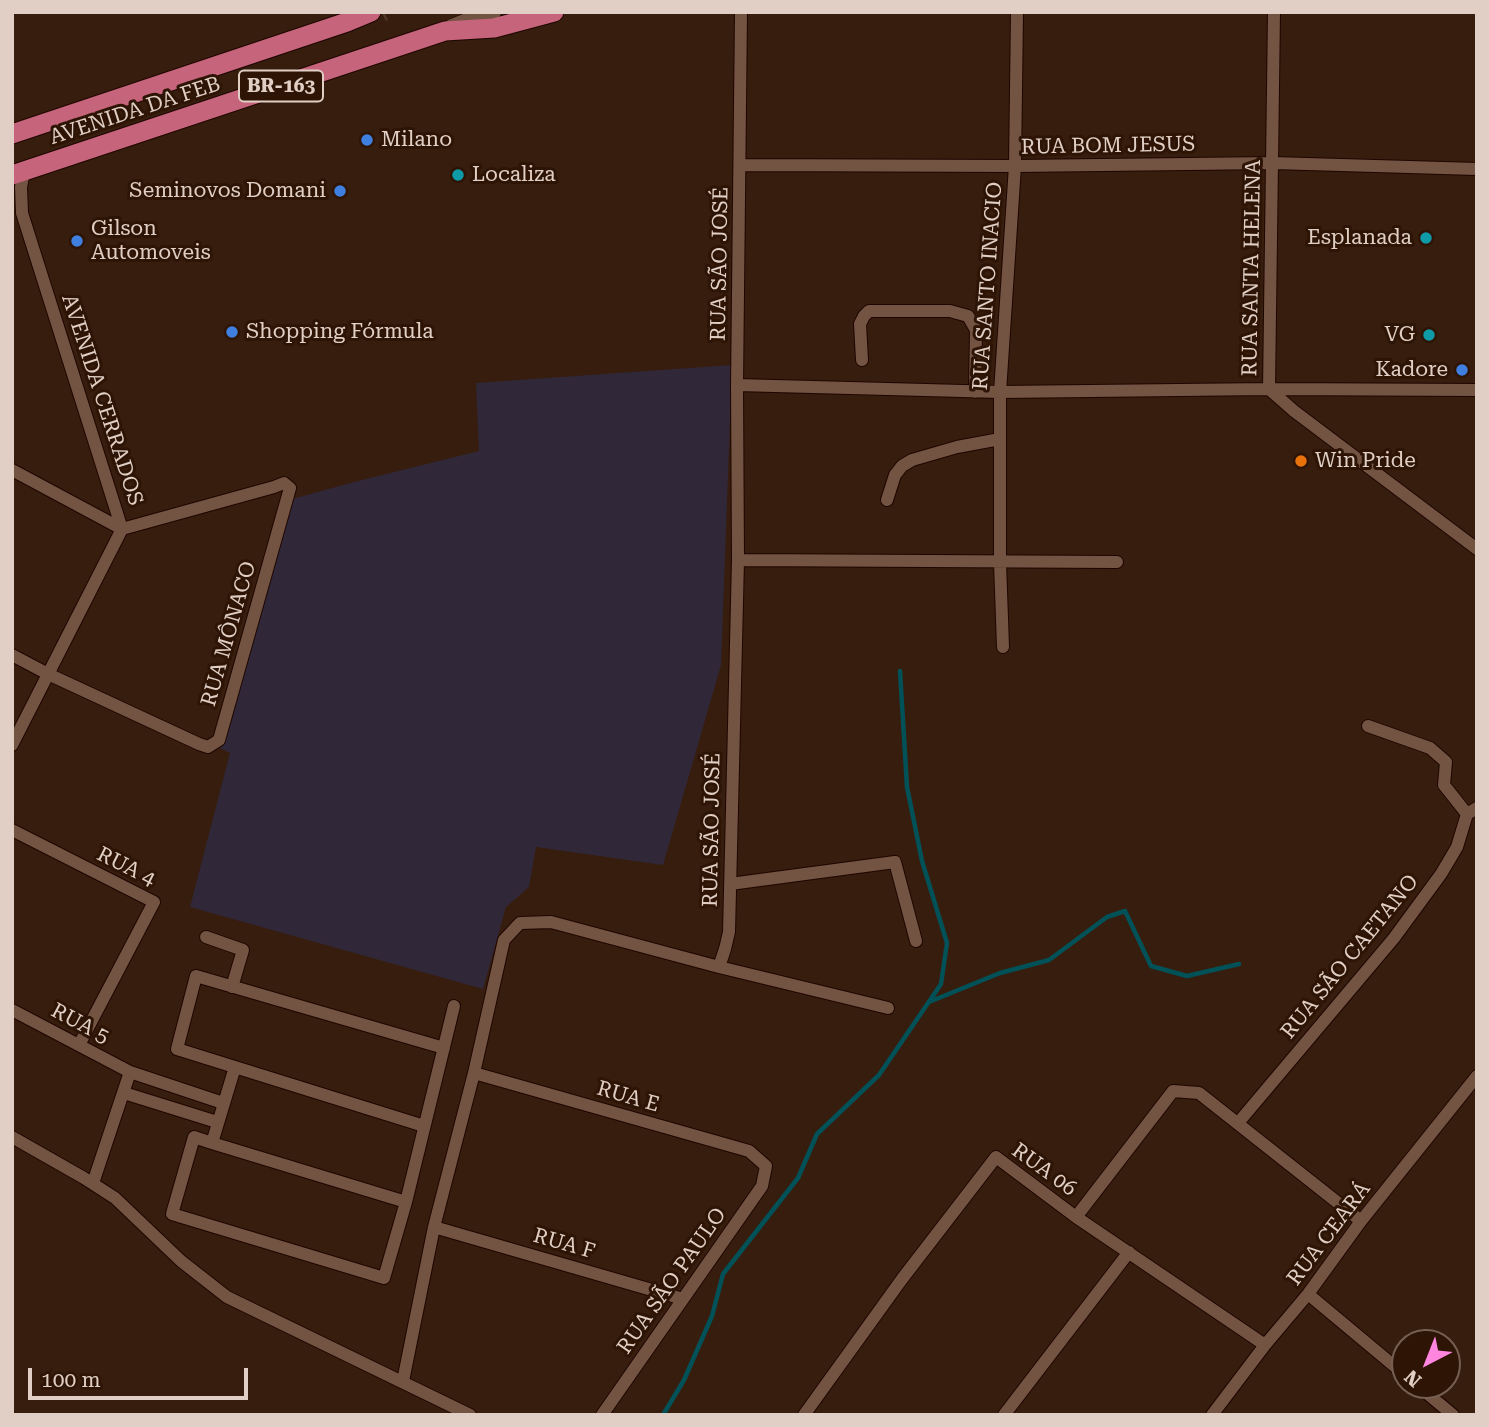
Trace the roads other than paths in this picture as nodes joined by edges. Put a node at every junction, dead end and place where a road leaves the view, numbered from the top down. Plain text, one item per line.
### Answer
1 (371, 12) edge
2 (492, 12) edge
3 (554, 12) edge
4 (741, 12) edge
5 (1017, 12) edge
6 (1274, 12) edge
7 (382, 13) edge
8 (347, 22) junction
9 (445, 31) junction
10 (12, 134) edge
11 (1273, 163) junction
12 (741, 166) junction
13 (1015, 166) junction
14 (1477, 169) edge
15 (18, 173) edge
16 (12, 199) edge
17 (22, 213) junction
18 (862, 360) dead end
19 (737, 385) junction
20 (1269, 389) junction
21 (1477, 390) edge
22 (975, 392) junction
23 (1000, 392) junction
24 (1000, 439) junction
25 (12, 470) edge
26 (887, 500) dead end
27 (122, 529) junction
28 (1477, 549) edge
29 (738, 560) junction
30 (1000, 562) junction
31 (1117, 562) dead end
32 (1003, 646) dead end
33 (12, 655) edge
34 (48, 674) junction
35 (1368, 726) dead end
36 (12, 745) edge
37 (1472, 811) edge
38 (12, 830) edge
39 (730, 884) junction
40 (206, 937) dead end
41 (916, 941) dead end
42 (719, 967) junction
43 (232, 987) junction
44 (454, 1006) dead end
45 (888, 1008) dead end
46 (12, 1010) edge
47 (79, 1045) junction
48 (444, 1048) junction
49 (235, 1067) junction
50 (130, 1072) junction
51 (474, 1073) junction
52 (1477, 1076) edge
53 (124, 1093) junction
54 (223, 1103) junction
55 (218, 1122) junction
56 (1238, 1123) junction
57 (424, 1126) junction
58 (12, 1137) edge
59 (212, 1143) junction
60 (766, 1166) joint
61 (93, 1183) junction
62 (405, 1202) junction
63 (1076, 1217) junction
64 (1361, 1221) junction
65 (434, 1227) junction
66 (1129, 1252) junction
67 (1308, 1294) junction
68 (683, 1299) junction
69 (1265, 1345) junction
70 (1391, 1363) edge
71 (403, 1381) junction
72 (1433, 1399) edge
73 (1214, 1414) edge
74 (471, 1415) edge
75 (601, 1415) edge
76 (804, 1415) edge
77 (1004, 1415) edge
78 (1452, 1415) edge

1 - 8 main road, AVENIDA DA FEB / BR-163
2 - 9 main road
3 - 9 main road, AVENIDA DA FEB / BR-163
4 - 12 street, RUA SÃO JOSÉ
5 - 13 street, RUA SANTO INACIO
6 - 11 street, RUA SANTA HELENA
7 - 8 main road
8 - 10 main road, AVENIDA DA FEB / BR-163
9 - 15 main road, AVENIDA DA FEB / BR-163
11 - 13 street, RUA BOM JESUS
11 - 14 street, RUA BOM JESUS
11 - 20 street, RUA SANTA HELENA
12 - 13 street, RUA BOM JESUS
12 - 19 street, RUA SÃO JOSÉ
13 - 23 street, RUA SANTO INACIO
15 - 17 street
16 - 17 street
17 - 27 street, AVENIDA CERRADOS
18 - 22 street
19 - 22 street
19 - 29 street, RUA SÃO JOSÉ
20 - 21 street
20 - 23 street
20 - 28 street, RUA SANTA HELENA
22 - 23 street
23 - 24 street, RUA SANTO INACIO
24 - 26 street
24 - 30 street, RUA SANTO INACIO
25 - 27 street
27 - 34 street, AVENIDA CERRADOS
27 - 34 street, RUA MÔNACO
29 - 30 street
29 - 39 street, RUA SÃO JOSÉ
30 - 31 street
30 - 32 street, RUA SANTO INACIO
33 - 34 street, RUA MÔNACO
34 - 36 street, AVENIDA CERRADOS
35 - 37 street
37 - 56 street, RUA SÃO CAETANO
38 - 47 street, RUA 4
39 - 41 street
39 - 42 street, RUA SÃO JOSÉ
40 - 43 street
42 - 45 street
42 - 51 street
43 - 48 street
43 - 49 street
44 - 48 street
46 - 47 street, RUA 5
47 - 50 street, RUA 5
48 - 57 street
49 - 54 street
49 - 57 street
50 - 53 street
50 - 54 street, RUA 5
51 - 60 street, RUA E
51 - 65 street
52 - 64 street, RUA CEARÁ
53 - 55 street
53 - 61 street
54 - 55 street
55 - 59 street
56 - 63 street
56 - 64 street
57 - 62 street
58 - 61 street
59 - 62 street
59 - 62 street
60 - 68 street, RUA SÃO PAULO
61 - 71 street
63 - 66 street, RUA 06
63 - 76 street, RUA 06
64 - 67 street, RUA CEARÁ
65 - 68 street, RUA F
65 - 71 street
66 - 69 street, RUA 06
66 - 77 street
67 - 69 street, RUA CEARÁ
67 - 70 street
68 - 75 street, RUA SÃO PAULO
69 - 73 street, RUA CEARÁ
71 - 74 street
72 - 78 street

